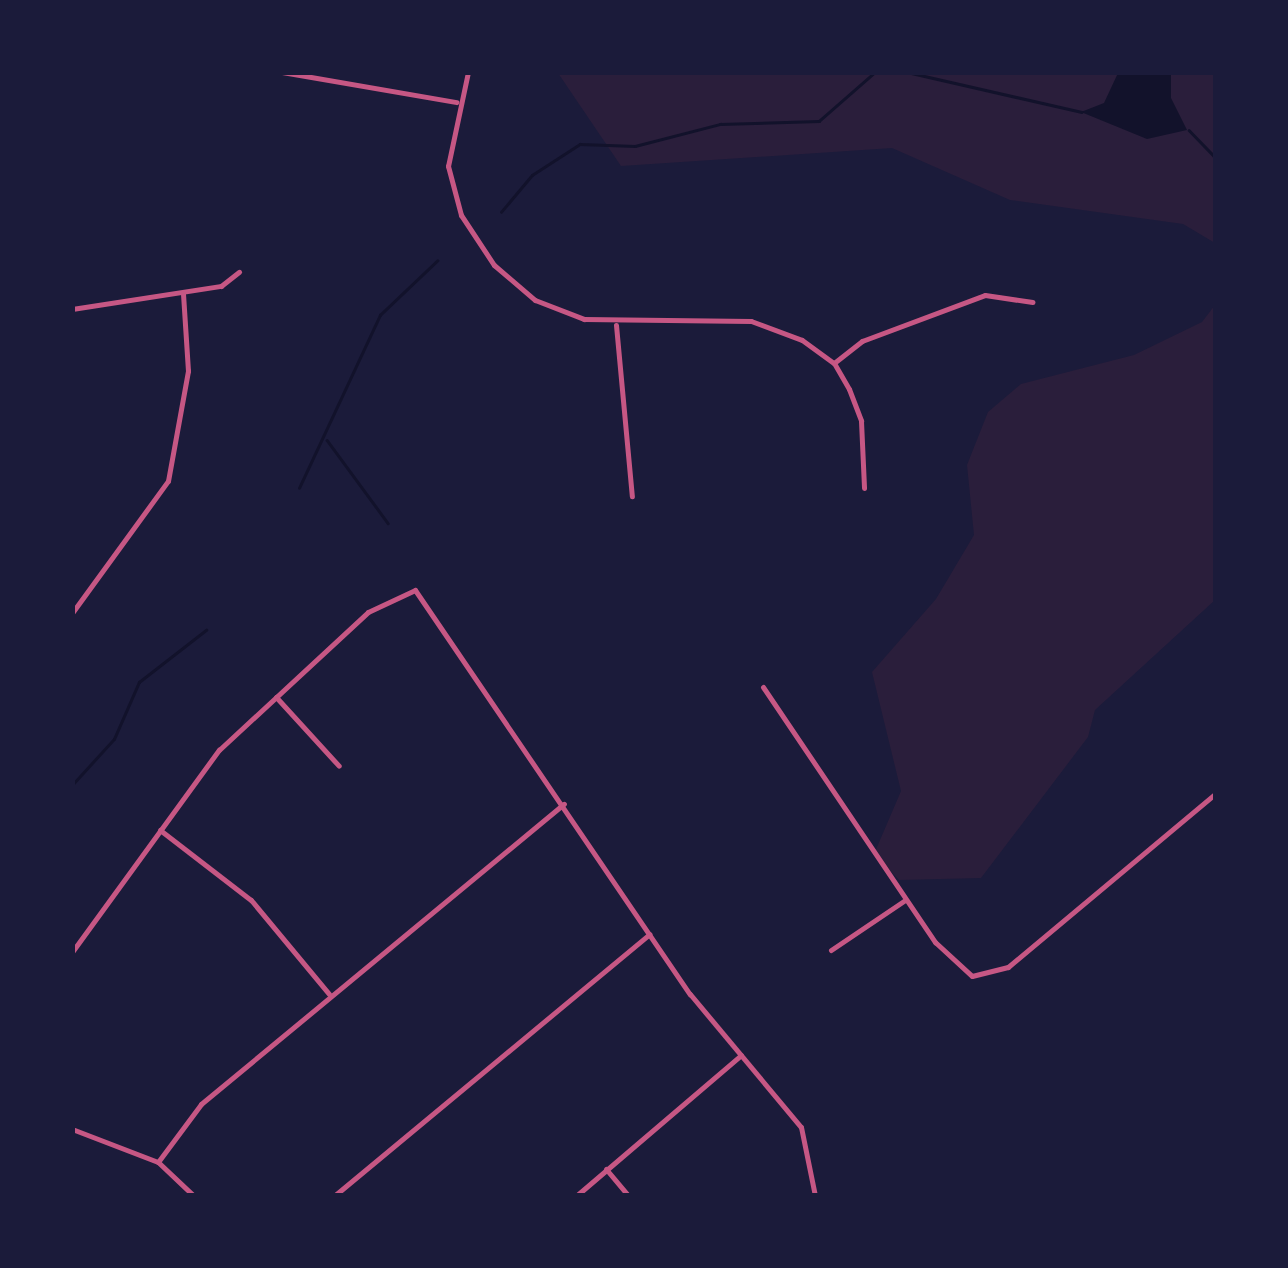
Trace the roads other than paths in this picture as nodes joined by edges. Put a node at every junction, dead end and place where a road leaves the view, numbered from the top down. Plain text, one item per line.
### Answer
1 (282, 72) edge
2 (468, 72) edge
3 (458, 102) junction
4 (239, 272) dead end
5 (182, 293) junction
6 (1032, 302) dead end
7 (72, 308) edge
8 (616, 325) junction
9 (834, 362) junction
10 (864, 488) dead end
11 (632, 496) dead end
12 (72, 613) edge
13 (763, 687) dead end
14 (276, 698) junction
15 (339, 766) dead end
16 (1216, 793) edge
17 (564, 804) junction
18 (160, 830) junction
19 (905, 900) junction
20 (650, 934) junction
21 (830, 950) dead end
22 (72, 952) edge
23 (330, 995) junction
24 (741, 1056) junction
25 (72, 1129) edge
26 (158, 1162) junction
27 (606, 1169) junction
28 (194, 1196) edge
29 (334, 1196) edge
30 (576, 1196) edge
31 (628, 1196) edge
32 (814, 1196) edge

1 - 3 street
2 - 3 street
3 - 8 street
4 - 5 street
5 - 7 street
5 - 12 street
6 - 9 street
8 - 9 street
8 - 11 street
9 - 10 street
13 - 19 street
14 - 15 street
14 - 17 street
14 - 18 street
16 - 19 street
17 - 20 street
17 - 23 street
18 - 22 street
18 - 23 street
19 - 21 street
20 - 24 street
20 - 29 street
23 - 26 street
24 - 27 street
24 - 32 street
25 - 26 street
26 - 28 street
27 - 30 street
27 - 31 street

